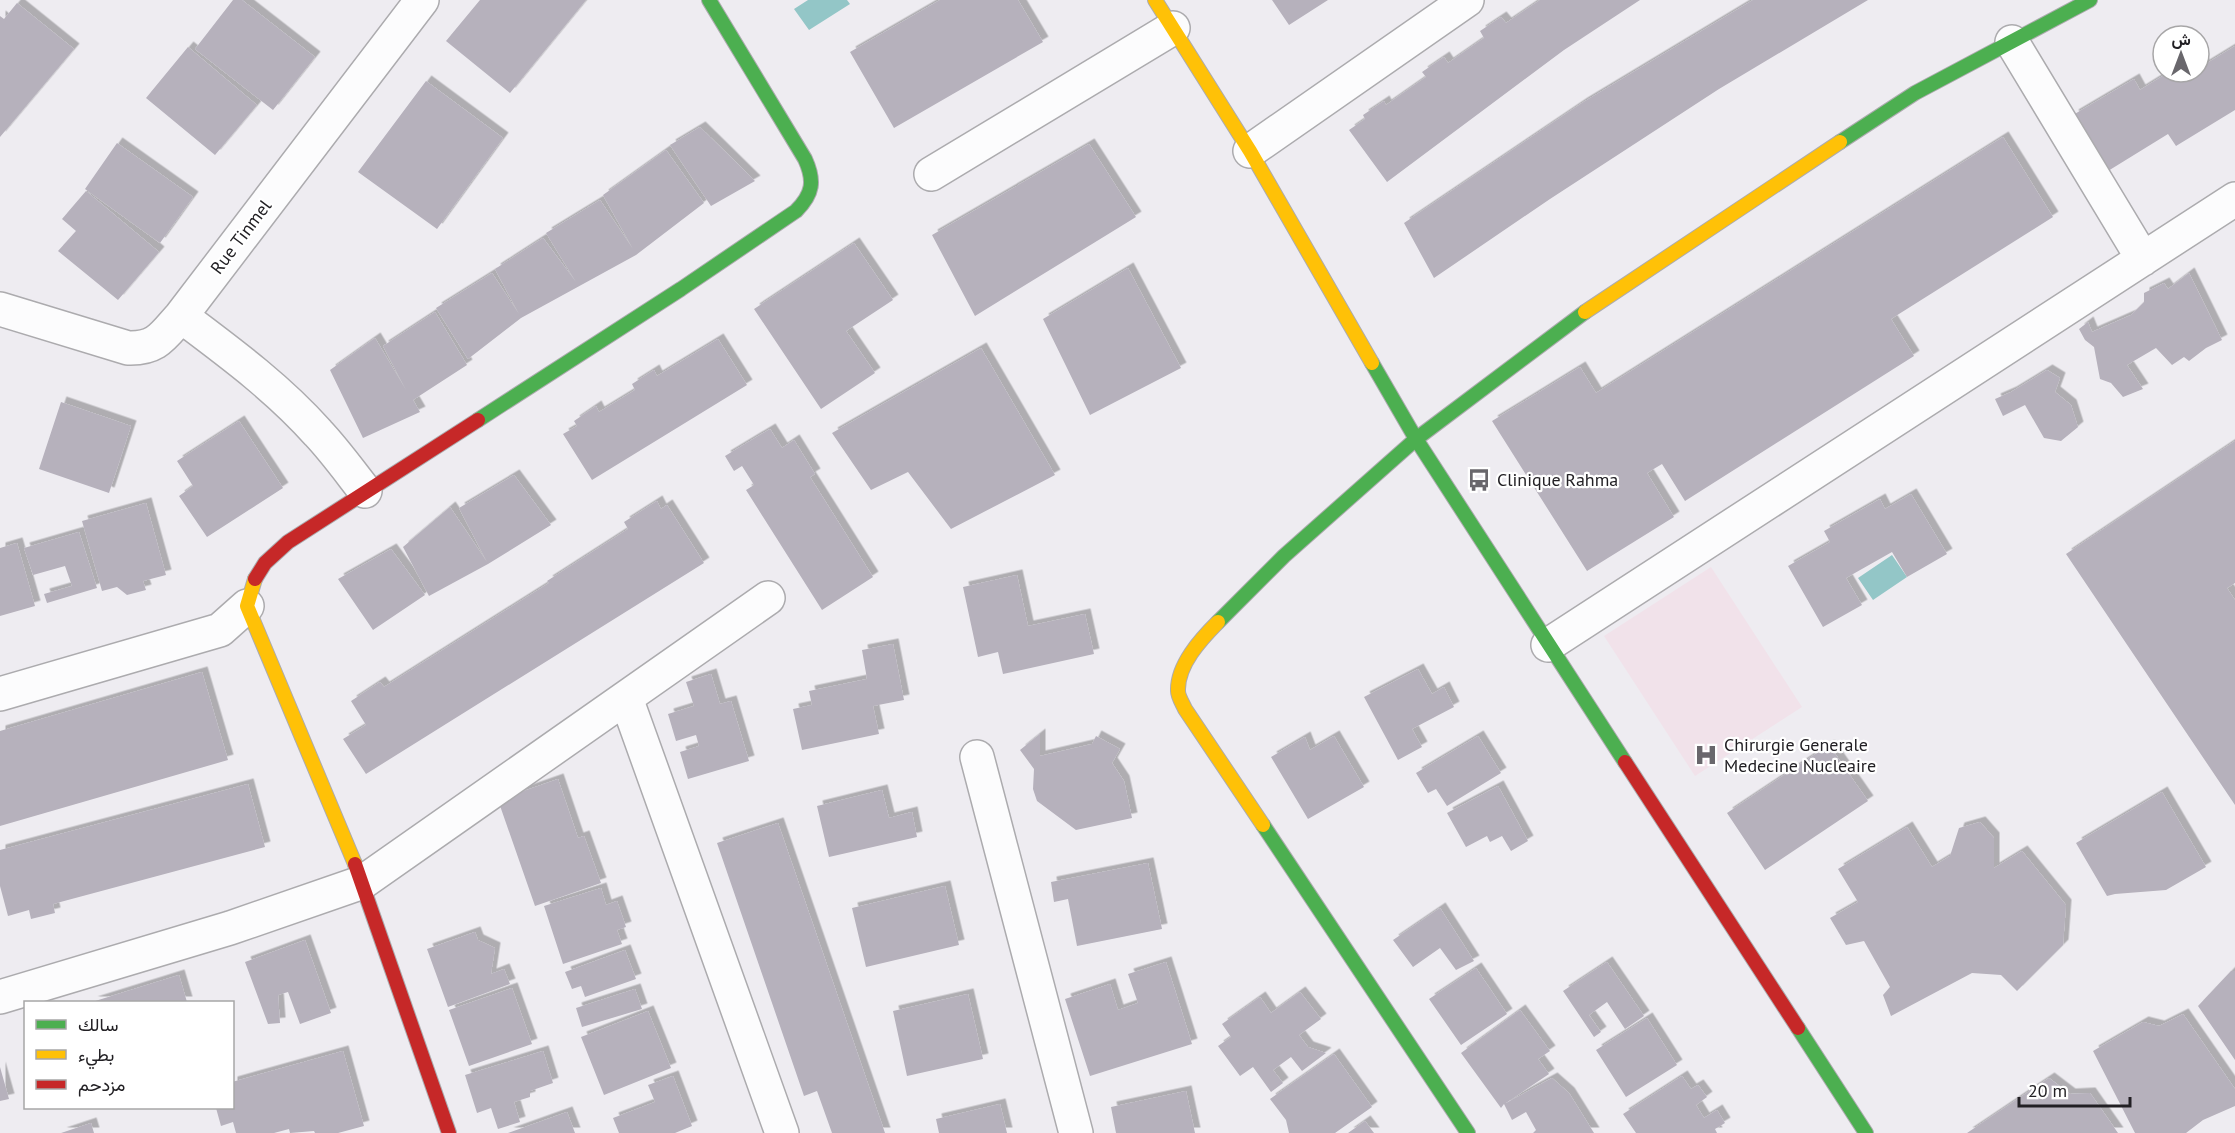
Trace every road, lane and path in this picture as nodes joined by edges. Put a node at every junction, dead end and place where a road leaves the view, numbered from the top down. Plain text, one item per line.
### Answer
1 (422, 0) edge
2 (709, 0) edge
3 (1155, 0) edge
4 (1467, 0) edge
5 (2089, 0) edge
6 (1173, 28) junction
7 (2012, 42) junction
8 (1250, 151) junction
9 (932, 174) dead end
10 (2235, 200) edge
11 (2143, 259) junction
12 (0, 309) edge
13 (181, 316) junction
14 (1416, 439) junction
15 (365, 491) junction
16 (768, 598) dead end
17 (247, 606) junction
18 (1548, 645) junction
19 (0, 694) edge
20 (626, 698) junction
21 (977, 757) dead end
22 (363, 882) junction
23 (0, 997) edge
24 (449, 1133) edge
25 (782, 1133) edge
26 (1076, 1133) edge
27 (1468, 1133) edge
28 (1866, 1133) edge

1 - 13 street, Rue Tinmel
2 - 15 street
3 - 6 street
4 - 8 street
5 - 7 street
6 - 8 street
6 - 9 street
7 - 11 street
7 - 14 street
8 - 14 street
10 - 11 street
11 - 18 street
12 - 13 street, Rue Tinmel
13 - 15 street
14 - 18 street
14 - 27 street
15 - 17 street
16 - 20 street
17 - 19 street
17 - 22 street
18 - 28 street
20 - 22 street
20 - 25 street
21 - 26 street
22 - 23 street
22 - 24 street

